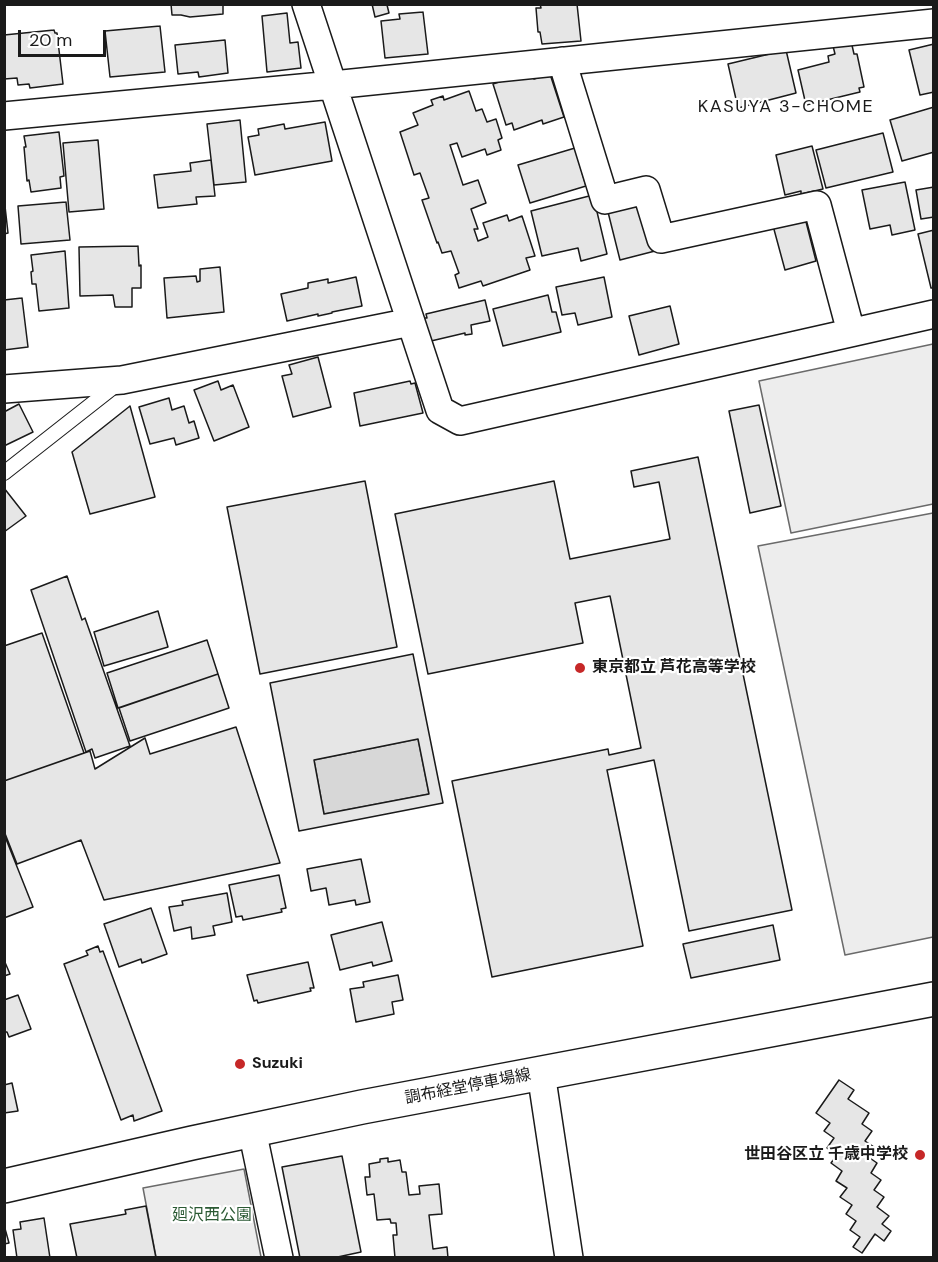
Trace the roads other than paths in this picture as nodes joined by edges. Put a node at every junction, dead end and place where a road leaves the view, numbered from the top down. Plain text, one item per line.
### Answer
1 (306, 4) edge
2 (933, 23) edge
3 (562, 61) junction
4 (333, 86) junction
5 (4, 116) edge
6 (933, 314) edge
7 (411, 322) junction
8 (851, 332) junction
9 (122, 380) junction
10 (4, 388) edge
11 (4, 473) edge
12 (933, 999) edge
13 (542, 1072) junction
14 (252, 1130) junction
15 (4, 1186) edge
16 (279, 1257) edge
17 (569, 1257) edge

1 - 4 street
2 - 3 street
3 - 4 street
3 - 8 street
4 - 5 street
4 - 7 street
6 - 8 street
7 - 8 street
7 - 9 street
9 - 10 street
9 - 11 lane
12 - 13 main road, 調布経堂停車場線
13 - 14 main road, 調布経堂停車場線
13 - 17 street
14 - 15 main road, 調布経堂停車場線
14 - 16 street

